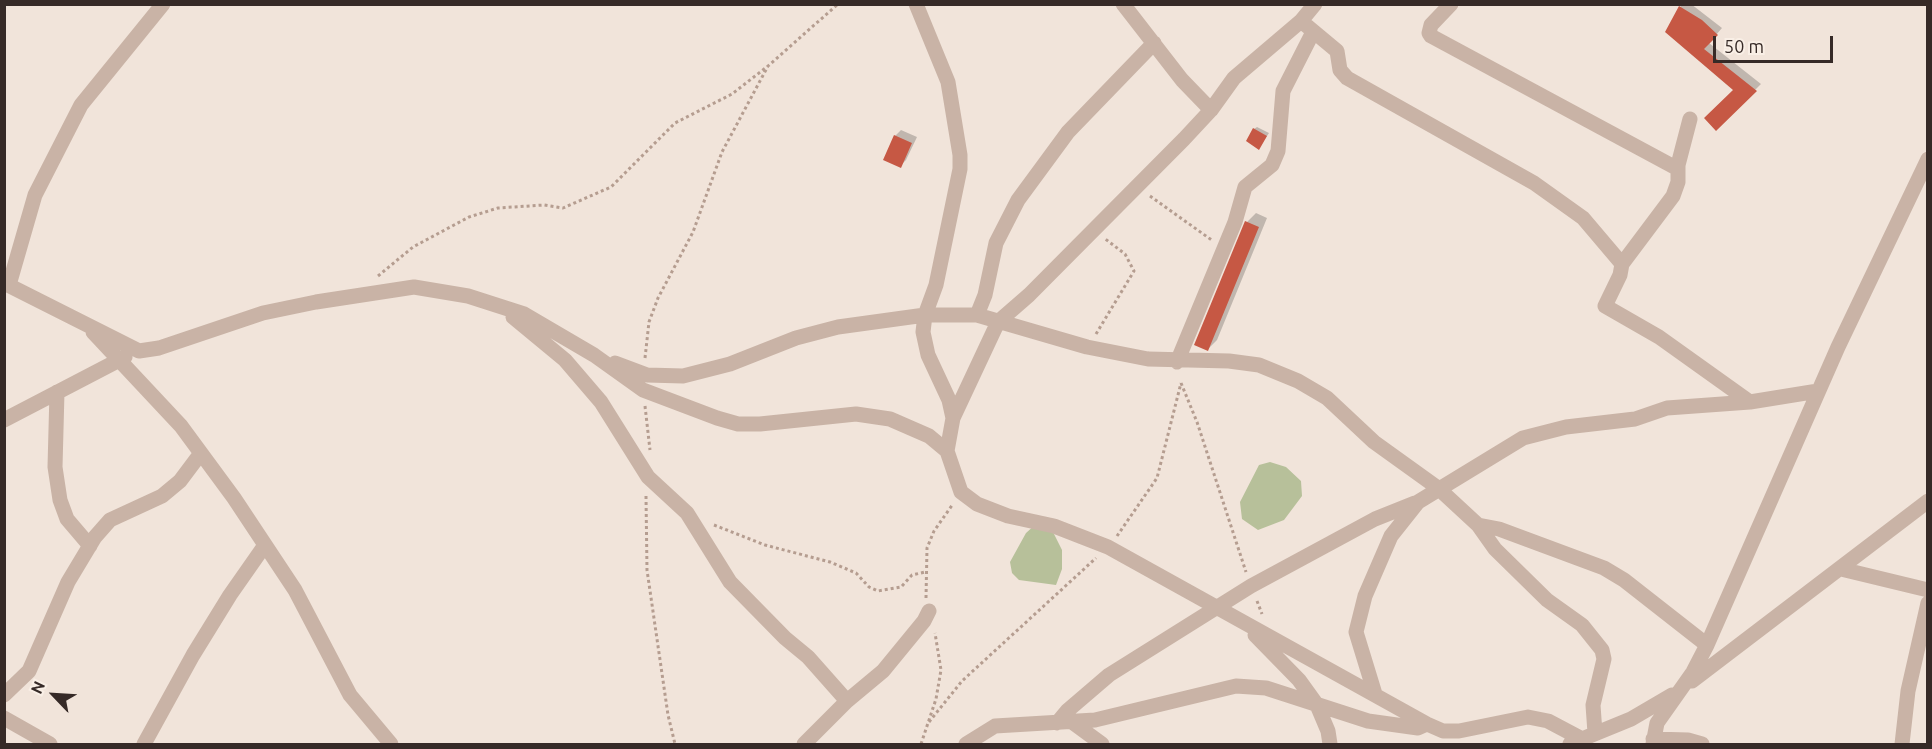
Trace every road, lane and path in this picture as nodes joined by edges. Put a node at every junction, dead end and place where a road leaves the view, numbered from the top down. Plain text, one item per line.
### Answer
1 (163, 4) edge
2 (838, 4) edge
3 (915, 4) edge
4 (1123, 4) edge
5 (1315, 4) edge
6 (1451, 4) edge
7 (1301, 21) junction
8 (1313, 33) junction
9 (1154, 43) junction
10 (1211, 110) junction
11 (1690, 119) dead end
12 (1928, 159) edge
13 (1678, 169) junction
14 (1137, 186) junction
15 (1093, 229) junction
16 (1224, 249) junction
17 (1623, 264) junction
18 (7, 284) edge
19 (355, 296) junction
20 (498, 306) junction
21 (925, 315) junction
22 (977, 315) junction
23 (998, 322) junction
24 (89, 328) junction
25 (1087, 347) junction
26 (139, 351) junction
27 (594, 355) junction
28 (117, 360) junction
29 (1178, 362) junction
30 (1818, 391) junction
31 (57, 392) junction
32 (1750, 402) junction
33 (953, 418) junction
34 (4, 420) edge
35 (946, 451) junction
36 (201, 453) junction
37 (1438, 488) junction
38 (1928, 501) edge
39 (1418, 502) junction
40 (687, 513) junction
41 (1478, 525) junction
42 (265, 545) junction
43 (90, 546) junction
44 (1108, 547) junction
45 (1841, 569) junction
46 (925, 572) dead end
47 (1251, 586) junction
48 (1928, 590) edge
49 (1928, 603) edge
50 (1216, 609) junction
51 (929, 611) dead end
52 (1243, 622) junction
53 (1270, 638) junction
54 (1707, 645) junction
55 (1682, 689) junction
56 (1375, 694) junction
57 (4, 695) edge
58 (847, 701) junction
59 (1317, 705) junction
60 (4, 718) edge
61 (929, 722) dead end
62 (1064, 722) junction
63 (1427, 724) junction
64 (1582, 739) edge
65 (1653, 742) edge
66 (50, 744) edge
67 (144, 744) edge
68 (391, 744) edge
69 (804, 744) edge
70 (966, 744) edge
71 (1102, 744) edge
72 (1330, 744) edge
73 (1702, 744) edge
74 (1902, 744) edge

1 - 18 street
2 - 19 path
3 - 21 street
4 - 9 street
5 - 7 street
6 - 13 street
7 - 8 street
7 - 10 street
8 - 16 street
8 - 17 street
9 - 10 street
9 - 22 street
10 - 14 street
11 - 13 street
12 - 30 street
13 - 17 street
14 - 15 street
14 - 16 path
15 - 23 street
15 - 25 path
16 - 29 street
17 - 32 street
18 - 24 street
19 - 20 street
19 - 26 street
20 - 27 street
20 - 40 street
21 - 22 street
21 - 27 street
21 - 33 street
22 - 23 street
23 - 25 street
23 - 33 street
24 - 26 street
24 - 28 street
25 - 29 street
26 - 28 street
27 - 35 street
28 - 31 street
28 - 36 street
29 - 37 street
30 - 32 street
30 - 54 street
31 - 34 street
31 - 43 street
32 - 37 street
33 - 35 street
35 - 44 street
36 - 42 street
36 - 43 street
37 - 39 street
37 - 41 street
38 - 45 street
39 - 47 street
39 - 56 street
40 - 46 path
40 - 58 street
41 - 54 street
41 - 64 street
42 - 67 street
42 - 68 street
43 - 57 street
44 - 47 path
44 - 50 street
44 - 61 path
45 - 48 street
45 - 55 street
47 - 50 street
47 - 53 path
49 - 74 street
50 - 52 street
50 - 62 street
51 - 58 street
52 - 53 street
52 - 59 street
53 - 56 street
54 - 55 street
55 - 64 street
55 - 65 street
56 - 63 street
58 - 69 street
59 - 62 street
59 - 63 street
59 - 72 street
60 - 66 street
62 - 70 street
62 - 71 street
63 - 64 street
65 - 73 street

